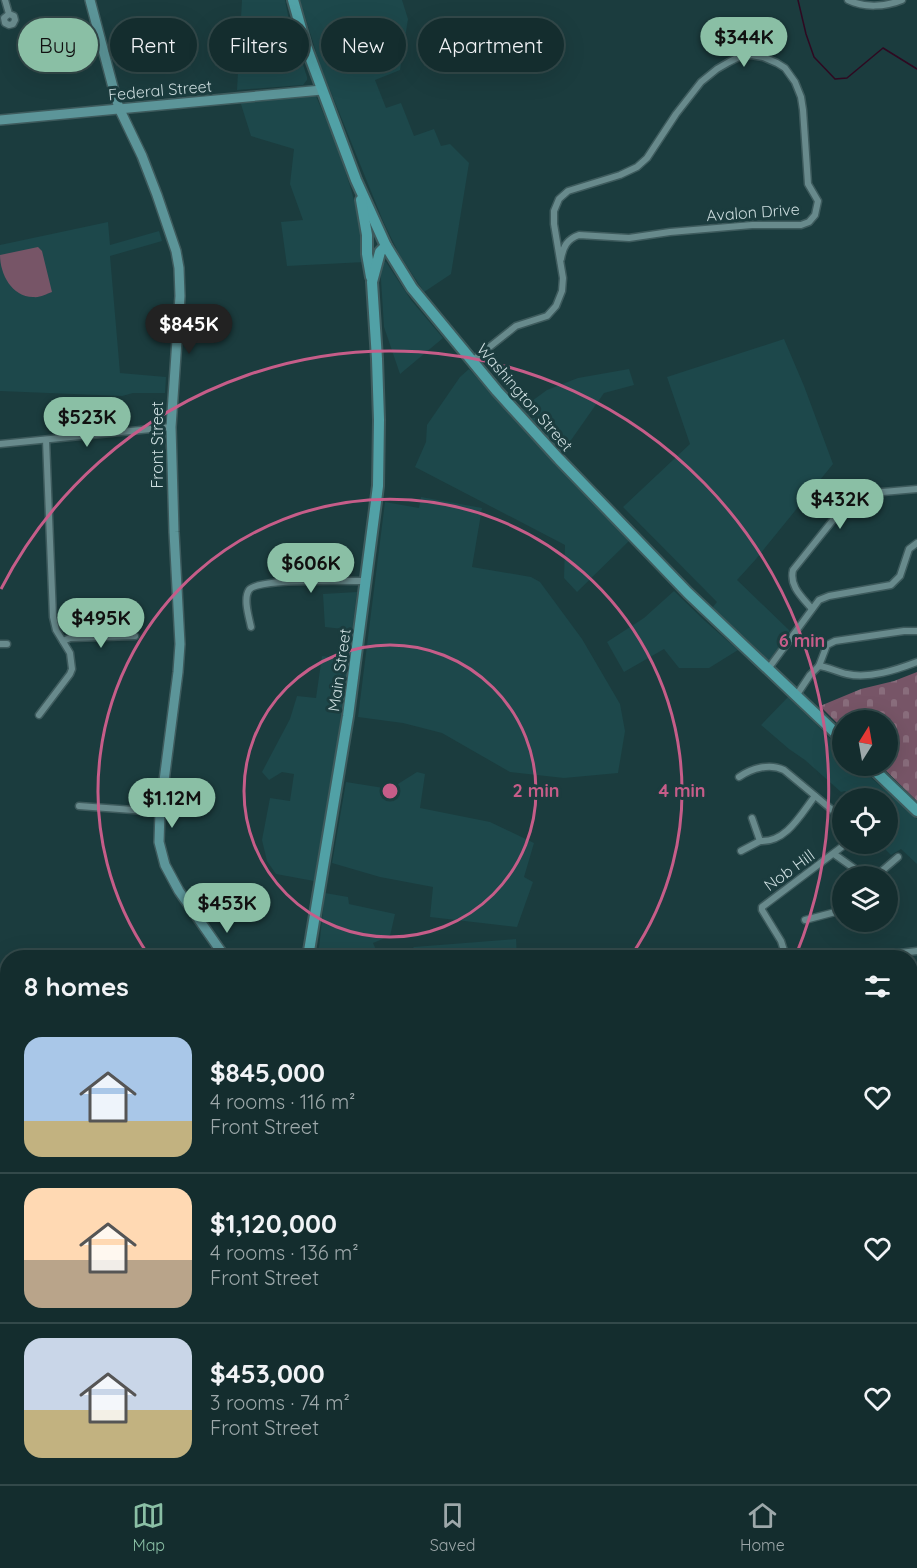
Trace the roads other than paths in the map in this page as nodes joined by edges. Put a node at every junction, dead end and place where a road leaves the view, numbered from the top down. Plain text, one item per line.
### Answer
1 (5, 0) edge
2 (90, 0) edge
3 (293, 0) edge
4 (848, 0) edge
5 (902, 0) edge
6 (9, 14) dead end
7 (322, 90) junction
8 (119, 108) junction
9 (0, 120) edge
10 (356, 180) junction
11 (385, 243) junction
12 (561, 259) junction
13 (368, 261) junction
14 (372, 282) junction
15 (472, 361) junction
16 (171, 427) junction
17 (46, 440) junction
18 (0, 444) edge
19 (917, 489) edge
20 (917, 543) edge
21 (366, 581) junction
22 (812, 609) junction
23 (251, 627) dead end
24 (917, 631) edge
25 (135, 636) dead end
26 (63, 641) junction
27 (917, 662) edge
28 (819, 666) junction
29 (768, 669) junction
30 (796, 696) junction
31 (39, 715) dead end
32 (832, 730) edge
33 (880, 776) edge
34 (739, 777) dead end
35 (815, 796) junction
36 (79, 806) dead end
37 (832, 810) edge
38 (917, 811) edge
39 (160, 812) junction
40 (752, 818) dead end
41 (760, 842) junction
42 (741, 851) dead end
43 (834, 854) joint
44 (898, 856) dead end
45 (851, 866) edge
46 (887, 866) edge
47 (832, 913) edge
48 (805, 920) dead end
49 (220, 950) edge
50 (310, 950) edge
51 (784, 950) edge

1 - 6 street
2 - 8 street, Front Street
3 - 7 main road, Washington Street
4 - 5 street
7 - 8 street, Federal Street
7 - 10 main road, Washington Street
8 - 9 street, Federal Street
8 - 16 street, Front Street
10 - 11 main road, Washington Street
10 - 13 main road
11 - 13 main road
11 - 14 main road, Main Street
11 - 15 main road, Washington Street
12 - 12 street, Avalon Drive
12 - 15 street, Avalon Drive
13 - 14 main road
14 - 21 main road, Main Street
15 - 29 main road, Washington Street
16 - 17 street
16 - 39 street, Front Street
17 - 18 street
17 - 26 street
19 - 22 street
20 - 22 street
21 - 23 street
21 - 50 main road, Main Street
22 - 29 street
24 - 28 street
25 - 26 street
26 - 31 street
27 - 28 street
28 - 30 street
29 - 30 main road, Washington Street
30 - 32 main road, Washington Street
33 - 38 main road
34 - 35 street
35 - 37 street
35 - 41 street
36 - 39 street
39 - 49 street, Front Street
40 - 41 street
41 - 42 street
43 - 45 street
43 - 51 street, Nob Hill
44 - 46 street
47 - 48 street

